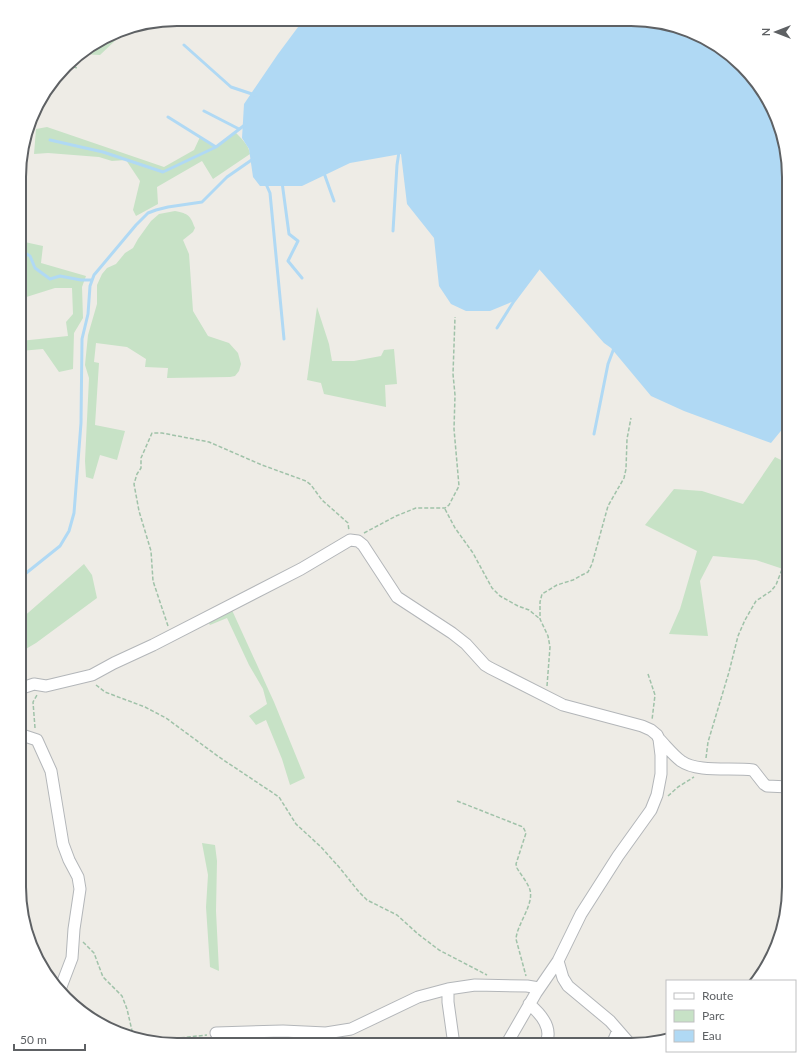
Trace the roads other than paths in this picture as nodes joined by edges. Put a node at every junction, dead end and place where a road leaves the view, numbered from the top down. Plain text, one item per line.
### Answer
1 (26, 687) edge
2 (26, 736) edge
3 (659, 739) junction
4 (782, 787) edge
5 (558, 961) junction
6 (62, 984) edge
7 (539, 988) junction
8 (448, 989) junction
9 (530, 1004) junction
10 (618, 1030) junction
11 (216, 1033) road end
12 (453, 1038) edge
13 (510, 1038) edge
14 (548, 1038) edge
15 (615, 1038) edge
16 (625, 1038) edge

1 - 3 street
2 - 6 street
3 - 4 street
3 - 5 street
5 - 7 street
5 - 10 street
7 - 8 street
7 - 9 street
8 - 11 street
8 - 12 street
9 - 13 street
9 - 14 street
10 - 15 street
10 - 16 street

